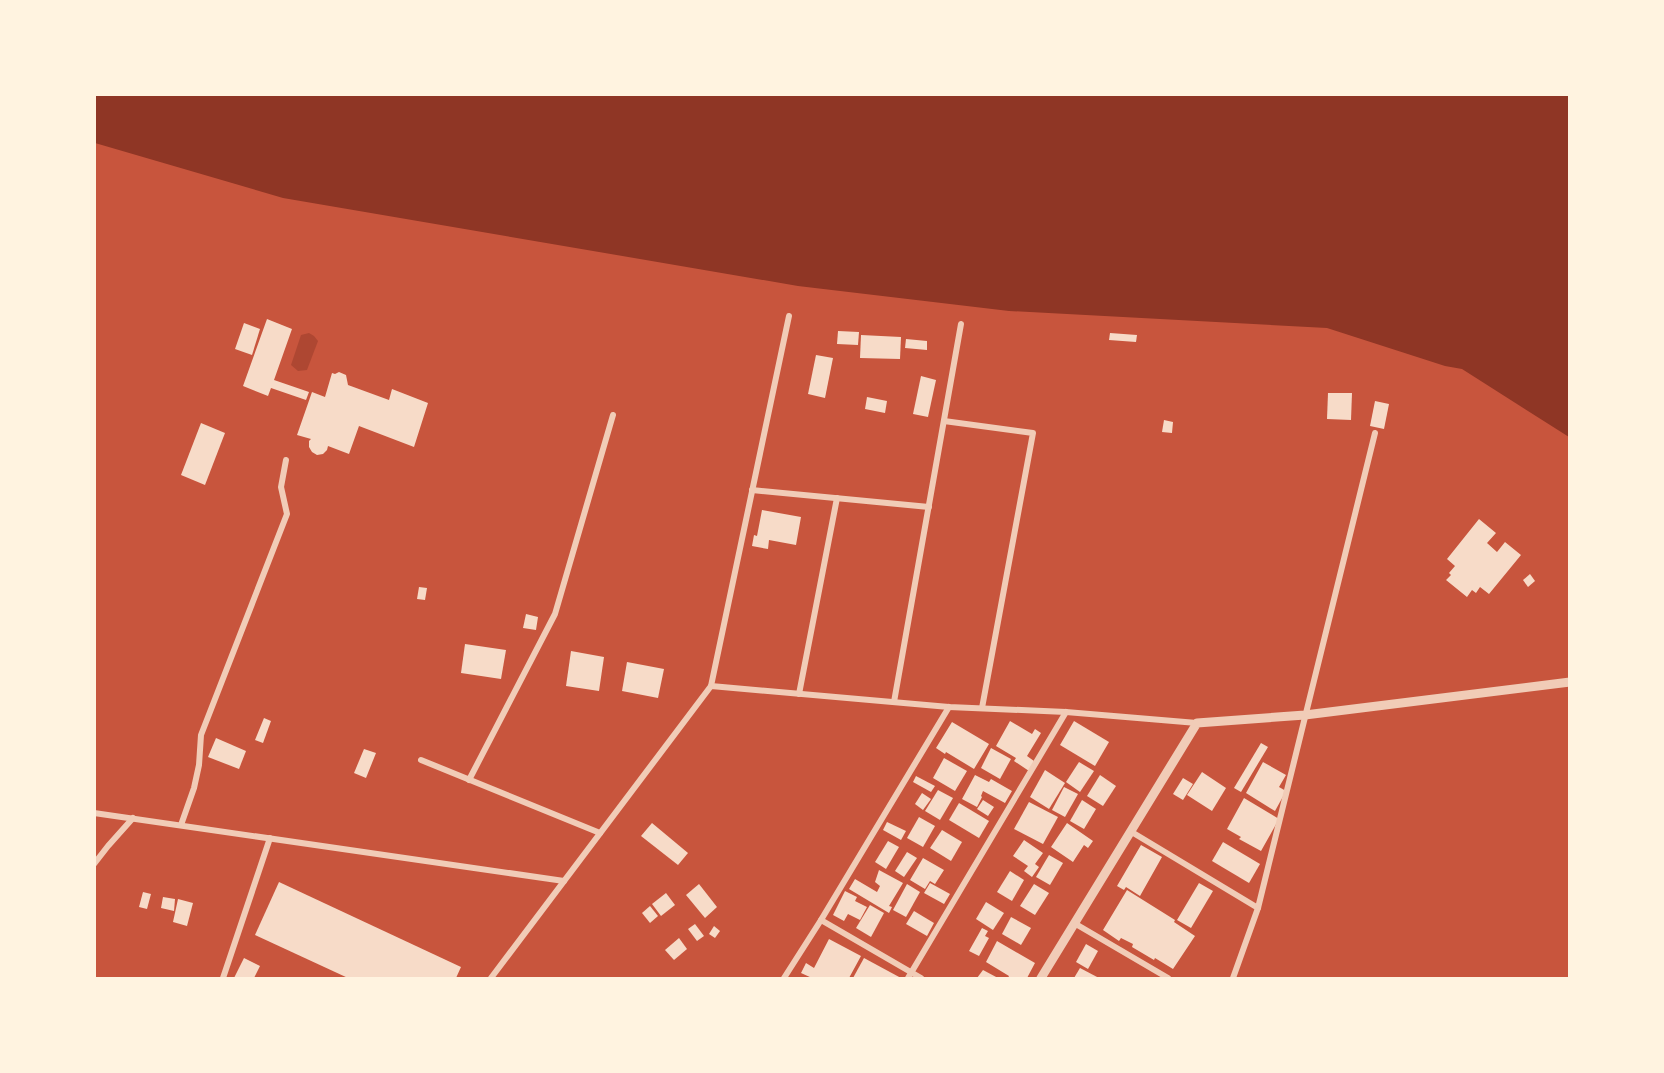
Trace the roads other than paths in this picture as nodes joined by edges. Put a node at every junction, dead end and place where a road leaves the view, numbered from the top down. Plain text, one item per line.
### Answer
1 (789, 315) dead end
2 (961, 324) dead end
3 (613, 415) dead end
4 (944, 421) junction
5 (1375, 432) dead end
6 (286, 460) dead end
7 (752, 490) junction
8 (837, 498) junction
9 (928, 507) junction
10 (1569, 682) edge
11 (711, 687) junction
12 (799, 694) junction
13 (894, 702) junction
14 (949, 706) junction
15 (982, 708) junction
16 (1066, 712) junction
17 (1305, 714) junction
18 (1197, 723) junction
19 (421, 760) dead end
20 (469, 780) junction
21 (94, 813) edge
22 (133, 818) junction
23 (181, 825) junction
24 (1130, 831) junction
25 (600, 833) junction
26 (270, 838) junction
27 (94, 864) edge
28 (564, 881) junction
29 (1258, 908) junction
30 (821, 920) junction
31 (1074, 923) junction
32 (909, 976) edge
33 (223, 978) edge
34 (491, 978) edge
35 (784, 978) edge
36 (921, 978) edge
37 (1041, 978) edge
38 (1168, 978) edge
39 (1233, 978) edge

1 - 7 street
2 - 4 street
3 - 20 street
4 - 9 street
4 - 15 street
5 - 17 street
6 - 23 street
7 - 8 street
7 - 11 street
8 - 9 street
8 - 12 street
9 - 13 street
10 - 17 street
11 - 12 street
11 - 25 street
12 - 13 street
13 - 14 street
14 - 15 street
14 - 30 street
15 - 16 street
16 - 18 street
16 - 32 street
17 - 18 street
17 - 29 street
18 - 24 street
19 - 20 street
20 - 25 street
21 - 22 street
22 - 23 street
22 - 27 street
23 - 26 street
24 - 29 street
24 - 31 street
25 - 28 street
26 - 28 street
26 - 33 street
28 - 34 street
29 - 39 street
30 - 32 street
30 - 35 street
31 - 37 street
31 - 38 street
32 - 36 street

